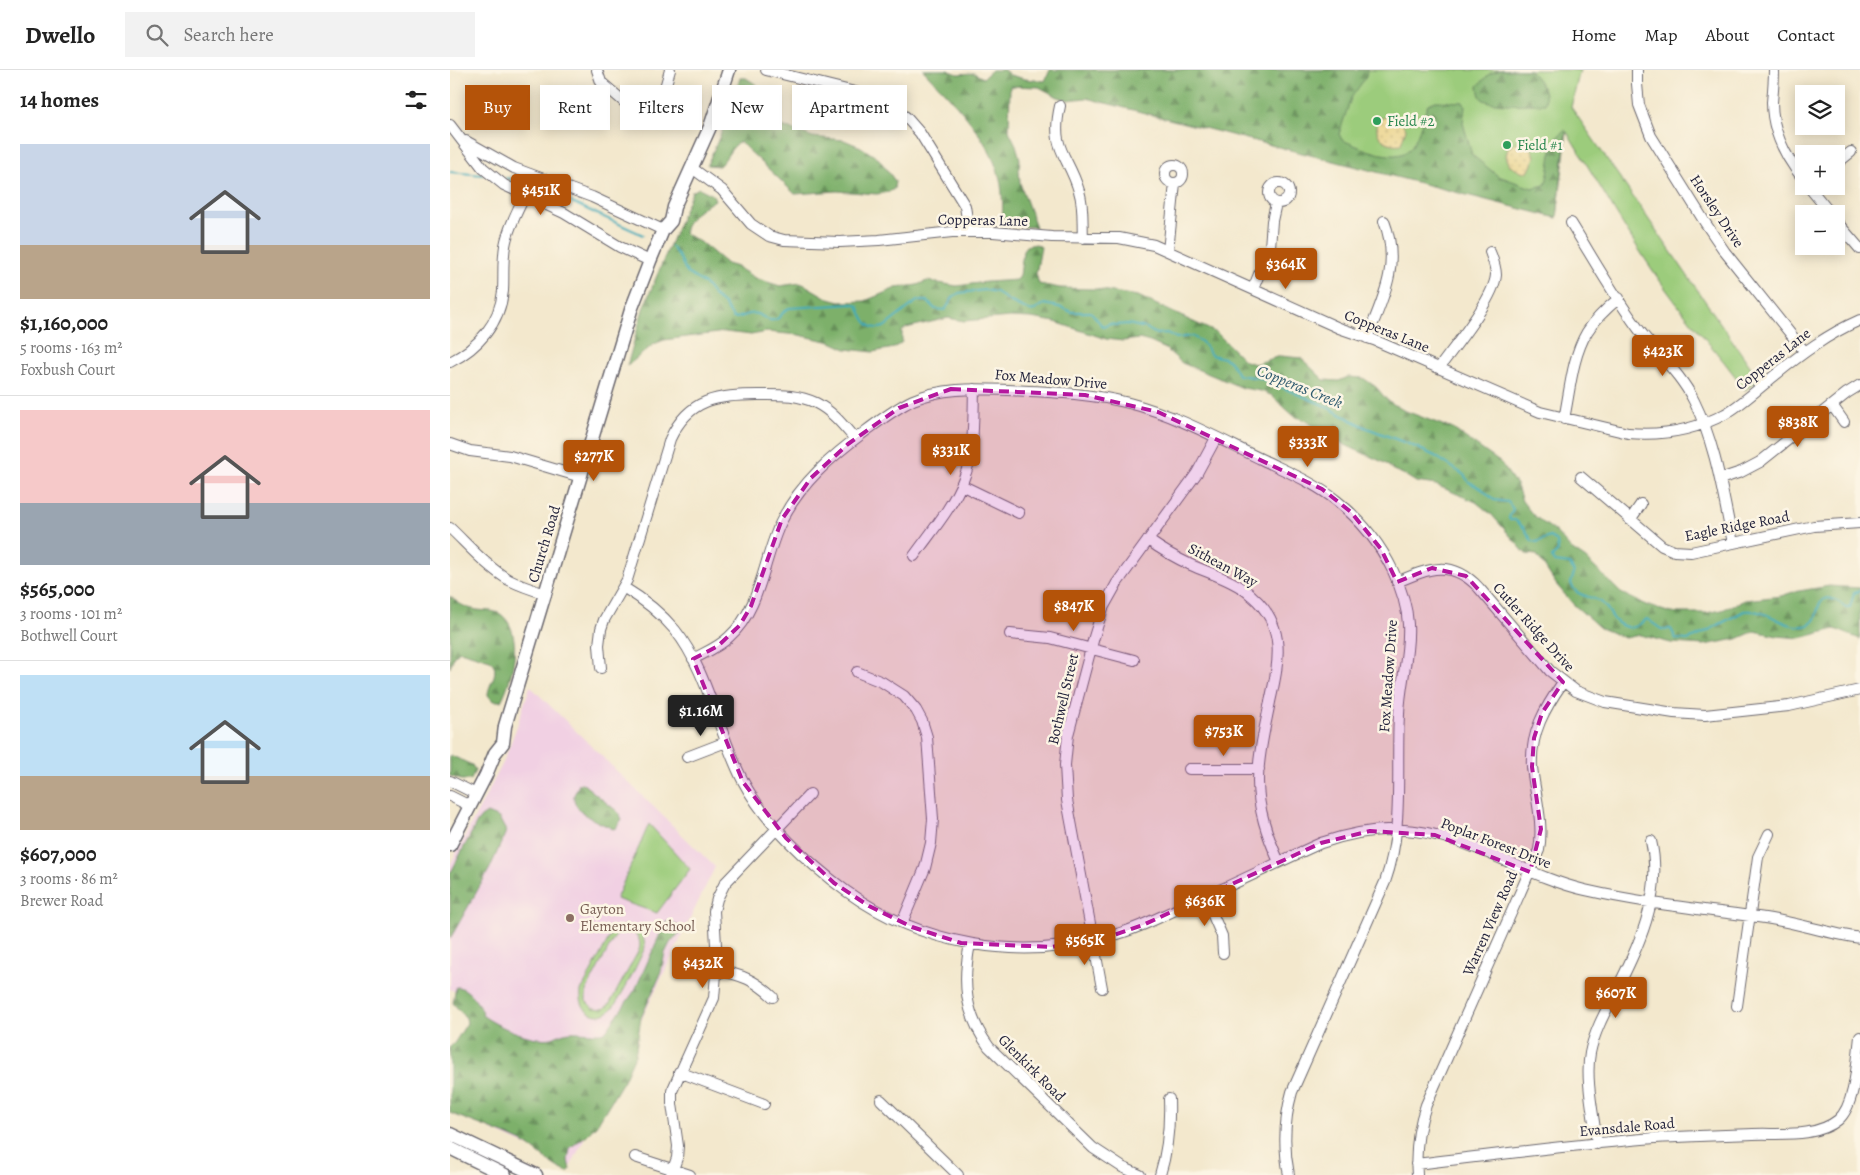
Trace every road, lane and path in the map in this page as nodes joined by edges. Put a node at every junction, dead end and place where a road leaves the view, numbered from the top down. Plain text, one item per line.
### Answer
1 (597, 70) edge
2 (670, 70) edge
3 (729, 70) edge
4 (766, 70) edge
5 (1637, 70) edge
6 (1774, 70) edge
7 (1060, 106) dead end
8 (450, 125) edge
9 (460, 138) junction
10 (1851, 152) dead end
11 (1845, 157) edge
12 (692, 168) junction
13 (1795, 169) edge
14 (534, 176) junction
15 (1175, 183) dead end
16 (526, 195) junction
17 (1816, 195) edge
18 (1276, 204) dead end
19 (1824, 205) edge
20 (1384, 221) dead end
21 (1572, 222) dead end
22 (663, 230) junction
23 (969, 232) junction
24 (1845, 232) edge
25 (1083, 238) junction
26 (1860, 249) edge
27 (1168, 251) junction
28 (1490, 252) dead end
29 (650, 261) junction
30 (1252, 289) junction
31 (1618, 298) junction
32 (1860, 320) edge
33 (1366, 338) junction
34 (1805, 352) junction
35 (450, 362) edge
36 (1440, 368) junction
37 (1860, 385) edge
38 (974, 389) junction
39 (1832, 405) junction
40 (1564, 419) junction
41 (1844, 422) dead end
42 (1704, 423) junction
43 (1216, 438) junction
44 (855, 439) junction
45 (450, 444) edge
46 (580, 477) junction
47 (1581, 477) dead end
48 (1720, 479) junction
49 (960, 486) junction
50 (1641, 504) dead end
51 (1019, 512) dead end
52 (1630, 520) junction
53 (1860, 523) edge
54 (450, 528) edge
55 (1148, 540) junction
56 (1733, 544) junction
57 (914, 556) dead end
58 (1397, 582) junction
59 (623, 587) junction
60 (546, 594) junction
61 (1010, 634) dead end
62 (1091, 649) junction
63 (693, 659) junction
64 (1134, 660) dead end
65 (601, 668) dead end
66 (857, 672) dead end
67 (1563, 682) junction
68 (1860, 690) edge
69 (726, 742) junction
70 (687, 757) dead end
71 (1189, 769) dead end
72 (1259, 769) junction
73 (450, 781) edge
74 (476, 794) junction
75 (810, 794) dead end
76 (450, 796) edge
77 (470, 806) junction
78 (777, 828) junction
79 (1396, 830) junction
80 (1769, 834) dead end
81 (1651, 841) dead end
82 (450, 845) edge
83 (1279, 862) junction
84 (1530, 872) junction
85 (1205, 897) junction
86 (1651, 901) junction
87 (1750, 916) junction
88 (902, 922) junction
89 (1860, 938) edge
90 (1093, 941) junction
91 (970, 944) junction
92 (1222, 952) dead end
93 (717, 970) junction
94 (1102, 988) dead end
95 (773, 997) dead end
96 (1736, 1006) dead end
97 (1860, 1037) edge
98 (679, 1072) junction
99 (1169, 1099) dead end
100 (881, 1100) dead end
101 (764, 1104) dead end
102 (450, 1134) edge
103 (1597, 1144) junction
104 (450, 1148) edge
105 (635, 1157) dead end
106 (1417, 1170) edge
107 (672, 1172) edge
108 (505, 1175) edge
109 (536, 1175) edge
110 (690, 1175) edge
111 (958, 1175) edge
112 (1140, 1175) edge
113 (1160, 1175) edge
114 (1289, 1175) edge

1 - 2 street
3 - 12 main road, Church Road
4 - 23 street
5 - 34 street, Horsley Drive
6 - 13 street
7 - 25 street
8 - 9 street
9 - 14 street
9 - 16 street
10 - 11 street
12 - 22 main road, Church Road
12 - 23 street, Copperas Lane
14 - 16 street
14 - 22 street
15 - 27 street
16 - 29 street
16 - 35 street
17 - 19 street
18 - 30 street
20 - 33 street
21 - 31 street
22 - 29 main road, Church Road
23 - 25 street, Copperas Lane
24 - 26 street
25 - 27 street, Copperas Lane
27 - 30 street, Copperas Lane
28 - 36 street
29 - 46 main road, Church Road
30 - 33 street, Copperas Lane
31 - 40 street
31 - 42 street
32 - 34 street, Copperas Lane
33 - 36 street, Copperas Lane
34 - 42 street, Copperas Lane
36 - 40 street, Copperas Lane
37 - 39 street
38 - 43 street, Fox Meadow Drive
38 - 44 street, Fox Meadow Drive
38 - 49 street
39 - 41 street
39 - 48 street
40 - 42 street, Copperas Lane
42 - 48 street
43 - 55 street, Bothwell Street
43 - 58 street, Fox Meadow Drive
44 - 59 street
44 - 63 street, Fox Meadow Drive
45 - 46 street
46 - 60 main road, Church Road
47 - 52 street, Eagle Ridge Road
48 - 56 street
49 - 51 street
49 - 57 street
50 - 52 street
52 - 56 street, Eagle Ridge Road
53 - 56 street, Eagle Ridge Road
54 - 60 street
55 - 62 street, Bothwell Street
55 - 72 street, Sithean Way
58 - 67 street, Cutler Ridge Drive
58 - 79 street, Fox Meadow Drive
59 - 63 street, Poplar Forest Drive
59 - 65 street
60 - 74 main road, Church Road
61 - 62 street
62 - 64 street
62 - 90 street, Bothwell Street
63 - 69 street, Poplar Forest Drive
66 - 88 street
67 - 68 street, Cutler Ridge Drive
67 - 84 street, Warren View Road
69 - 70 street
69 - 78 street, Poplar Forest Drive
71 - 72 street
72 - 83 street, Sithean Way
73 - 74 street
74 - 77 main road, Church Road
75 - 78 street
76 - 77 street
77 - 82 main road, Church Road
78 - 88 street, Poplar Forest Drive
78 - 93 street
79 - 83 street, Poplar Forest Drive
79 - 84 street, Poplar Forest Drive
79 - 114 street, Fox Meadow Drive
80 - 87 street
81 - 86 street
83 - 85 street, Poplar Forest Drive
84 - 86 street, Poplar Forest Drive
84 - 106 street, Warren View Road
85 - 90 street, Poplar Forest Drive
85 - 92 street
86 - 87 street, Poplar Forest Drive
86 - 103 street
87 - 89 street, Poplar Forest Drive
87 - 96 street
88 - 91 street, Poplar Forest Drive
90 - 91 street, Poplar Forest Drive
90 - 94 street, Bothwell Street
91 - 112 street, Glenkirk Road
93 - 95 street
93 - 98 street
97 - 103 street, Evansdale Road
98 - 101 street
98 - 107 street
99 - 113 street
100 - 111 street
102 - 109 main road
103 - 106 street, Evansdale Road
104 - 108 main road
105 - 107 street
107 - 110 street

